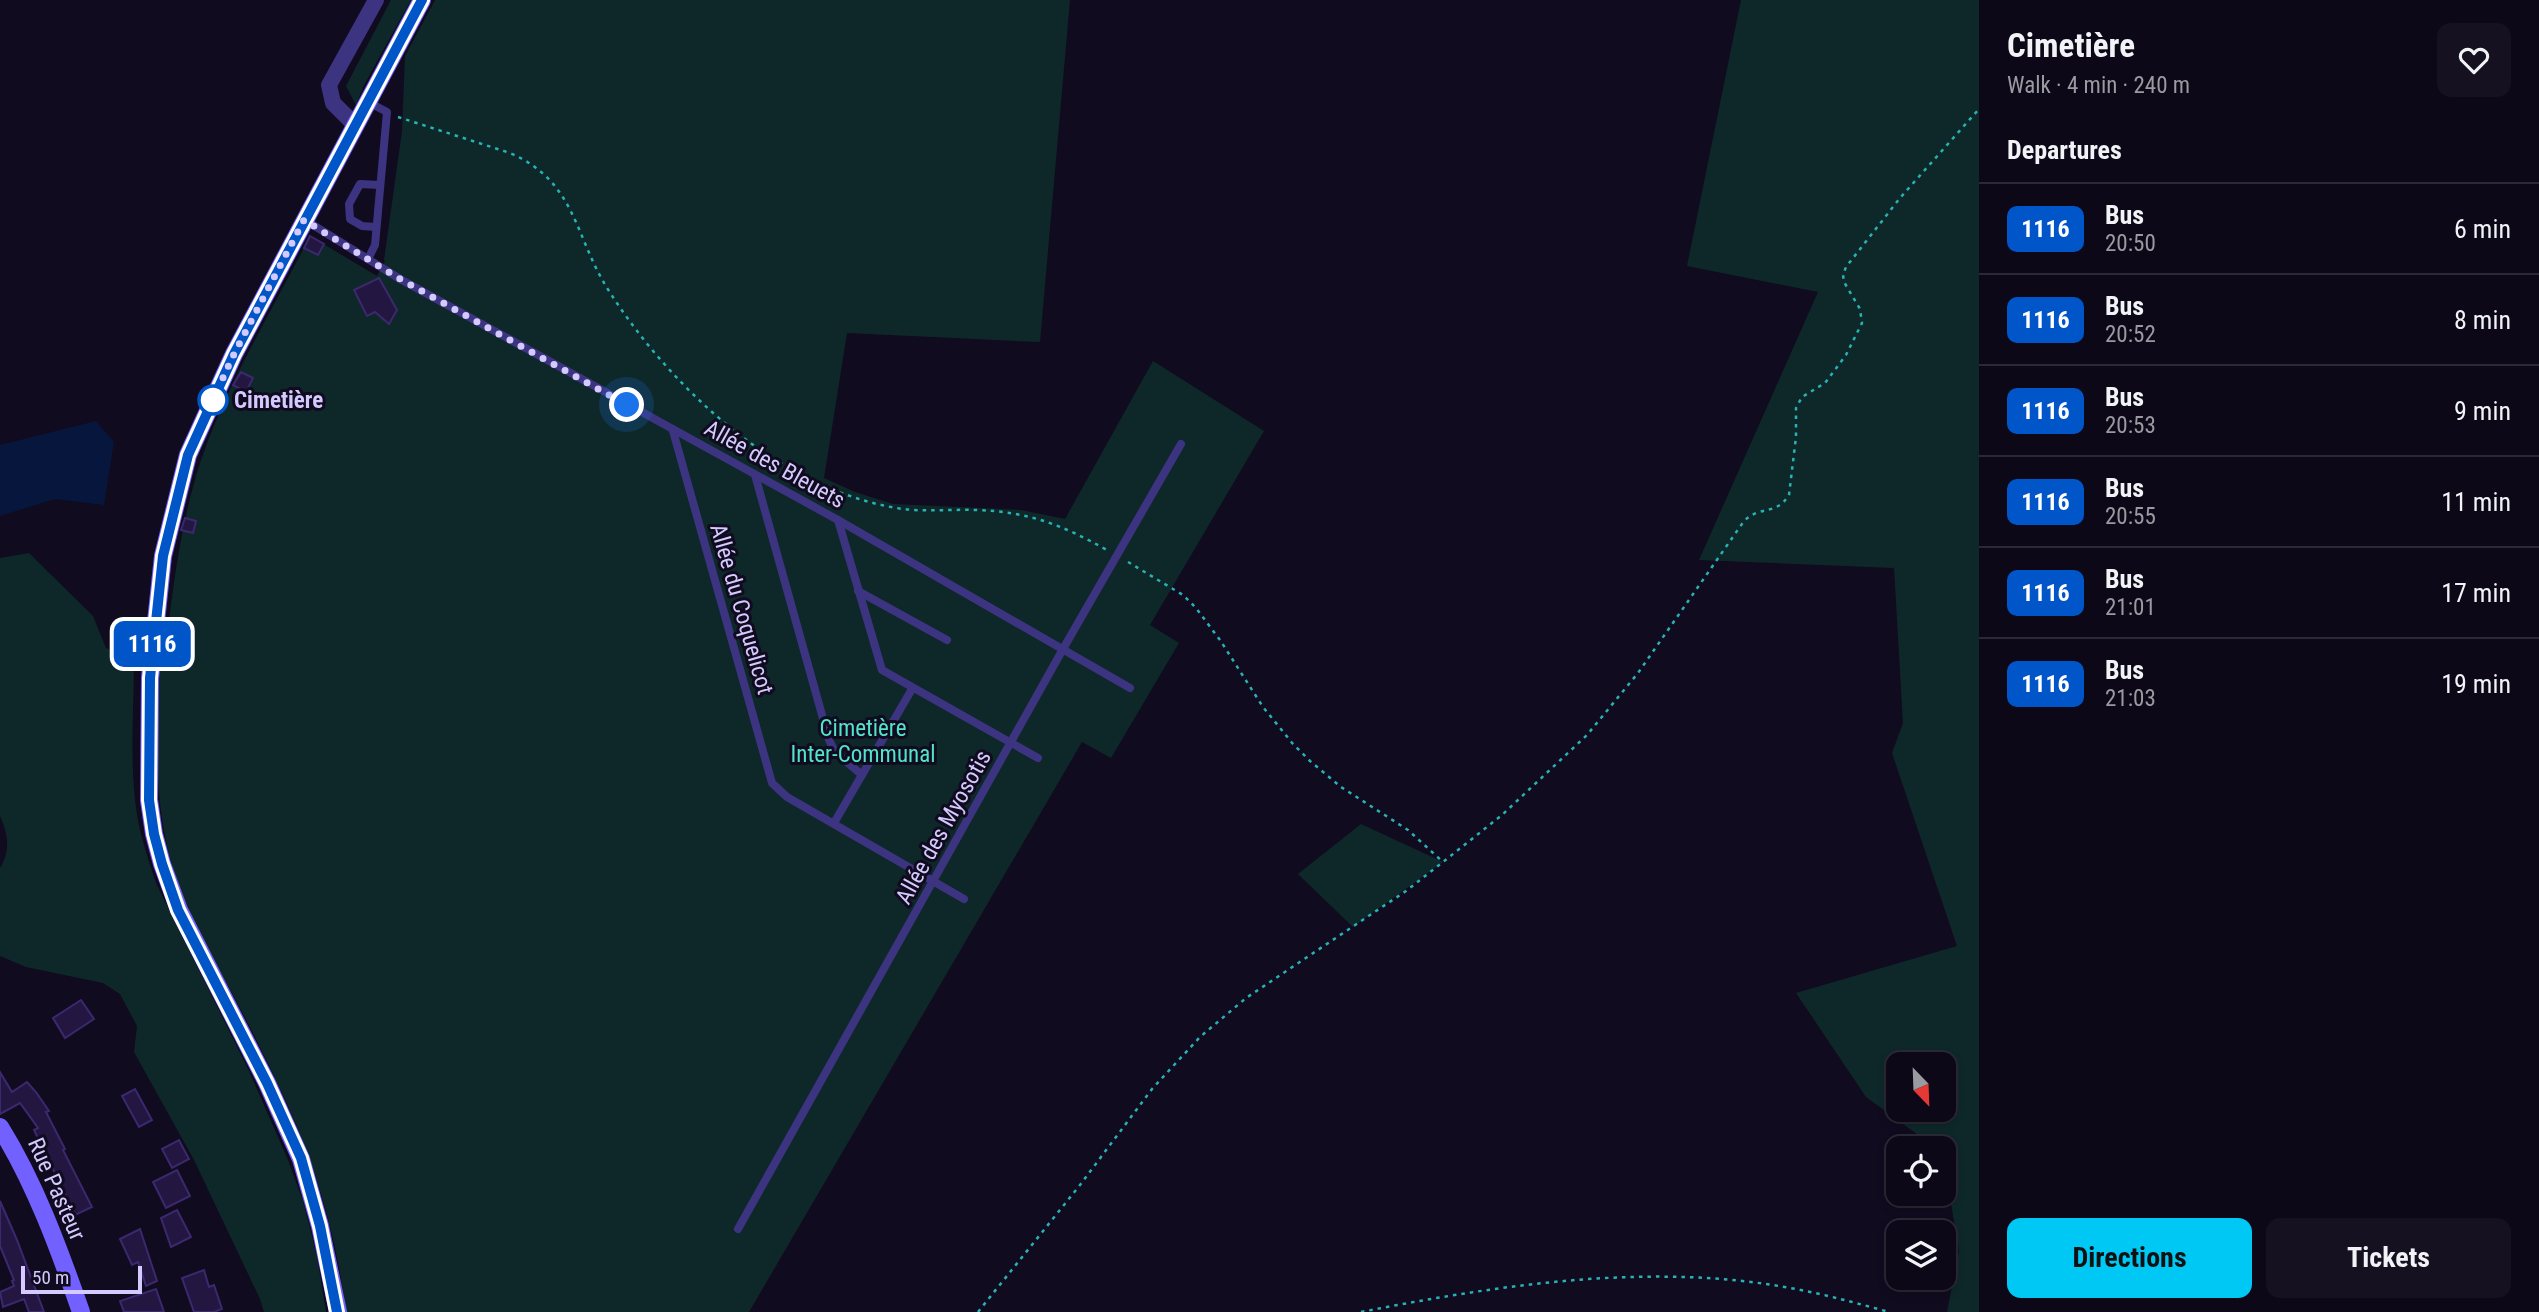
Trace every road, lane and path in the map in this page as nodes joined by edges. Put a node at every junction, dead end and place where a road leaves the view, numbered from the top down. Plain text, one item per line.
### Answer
1 (376, 0) edge
2 (422, 0) edge
3 (368, 102) junction
4 (1979, 109) edge
5 (387, 113) junction
6 (355, 125) junction
7 (380, 184) junction
8 (304, 220) junction
9 (376, 227) junction
10 (368, 259) junction
11 (673, 430) junction
12 (1181, 444) dead end
13 (754, 475) junction
14 (838, 520) junction
15 (1118, 555) junction
16 (858, 591) junction
17 (947, 639) dead end
18 (1063, 649) junction
19 (1130, 688) dead end
20 (912, 689) junction
21 (1012, 743) junction
22 (1038, 758) dead end
23 (862, 775) junction
24 (834, 823) junction
25 (1443, 862) junction
26 (934, 882) junction
27 (964, 899) dead end
28 (0, 1126) edge
29 (737, 1229) dead end
30 (80, 1312) edge
31 (338, 1312) edge
32 (978, 1312) edge
33 (1361, 1312) edge
34 (1889, 1312) edge

1 - 6 street
2 - 3 main road
3 - 5 lane
3 - 6 main road
4 - 25 path
5 - 7 lane
5 - 15 path
6 - 8 main road
7 - 9 lane
7 - 9 lane
8 - 10 lane, Allée des Bleuets
8 - 31 main road
9 - 10 lane
10 - 11 lane, Allée des Bleuets
11 - 13 lane, Allée des Bleuets
11 - 24 lane, Allée du Coquelicot
12 - 15 lane, Allée des Myosotis
13 - 14 lane, Allée des Bleuets
13 - 23 lane
14 - 16 lane
14 - 18 lane, Allée des Bleuets
15 - 18 lane, Allée des Myosotis
15 - 25 path
16 - 17 lane
16 - 20 lane
18 - 19 lane, Allée des Bleuets
18 - 21 lane, Allée des Myosotis
20 - 21 lane
20 - 23 lane
21 - 22 lane
21 - 26 lane, Allée des Myosotis
23 - 24 lane
24 - 26 lane, Allée du Coquelicot
25 - 32 path
26 - 27 lane, Allée du Coquelicot
26 - 29 lane, Allée des Myosotis
28 - 30 main road, Rue Pasteur
33 - 34 path

